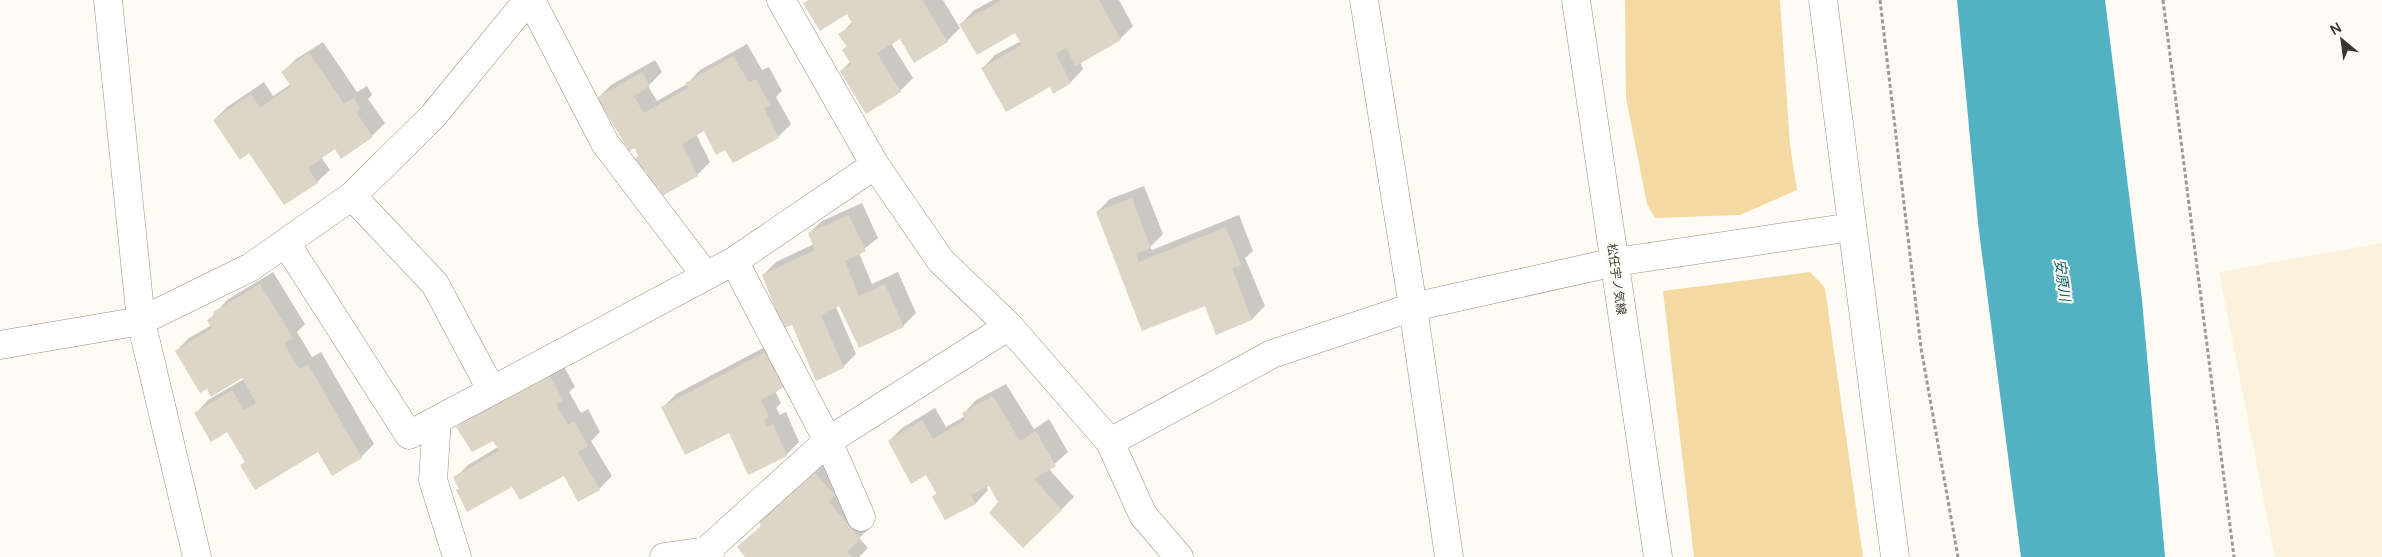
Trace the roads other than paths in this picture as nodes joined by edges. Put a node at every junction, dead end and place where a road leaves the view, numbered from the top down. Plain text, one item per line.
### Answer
1 (108, 0) edge
2 (529, 0) edge
3 (781, 0) edge
4 (1364, 0) edge
5 (1576, 0) edge
6 (1823, 0) edge
7 (875, 165) junction
8 (352, 196) junction
9 (1852, 227) junction
10 (286, 242) junction
11 (734, 261) junction
12 (1615, 262) junction
13 (706, 276) junction
14 (1413, 307) junction
15 (141, 321) junction
16 (1009, 326) junction
17 (0, 345) edge
18 (492, 391) junction
19 (437, 420) junction
20 (828, 441) junction
21 (1110, 442) junction
22 (861, 517) dead end
23 (708, 554) edge
24 (197, 557) edge
25 (457, 557) edge
26 (664, 557) edge
27 (1179, 557) edge
28 (1449, 557) edge
29 (1658, 557) edge
30 (1895, 557) edge

1 - 15 street
2 - 8 street
2 - 13 street
3 - 7 street
4 - 14 street
5 - 12 street, 松任宇ノ気線
6 - 9 street
7 - 11 street
7 - 16 street
8 - 10 street
8 - 18 street
9 - 12 street
9 - 30 street
10 - 15 street
10 - 19 street
11 - 13 street
11 - 20 street
12 - 14 street
12 - 29 street, 松任宇ノ気線
13 - 18 street
14 - 21 street
14 - 28 street
15 - 17 street
15 - 24 street
16 - 20 street
16 - 21 street
18 - 19 street
19 - 25 street
20 - 22 street
20 - 23 street
21 - 27 street
23 - 26 street

